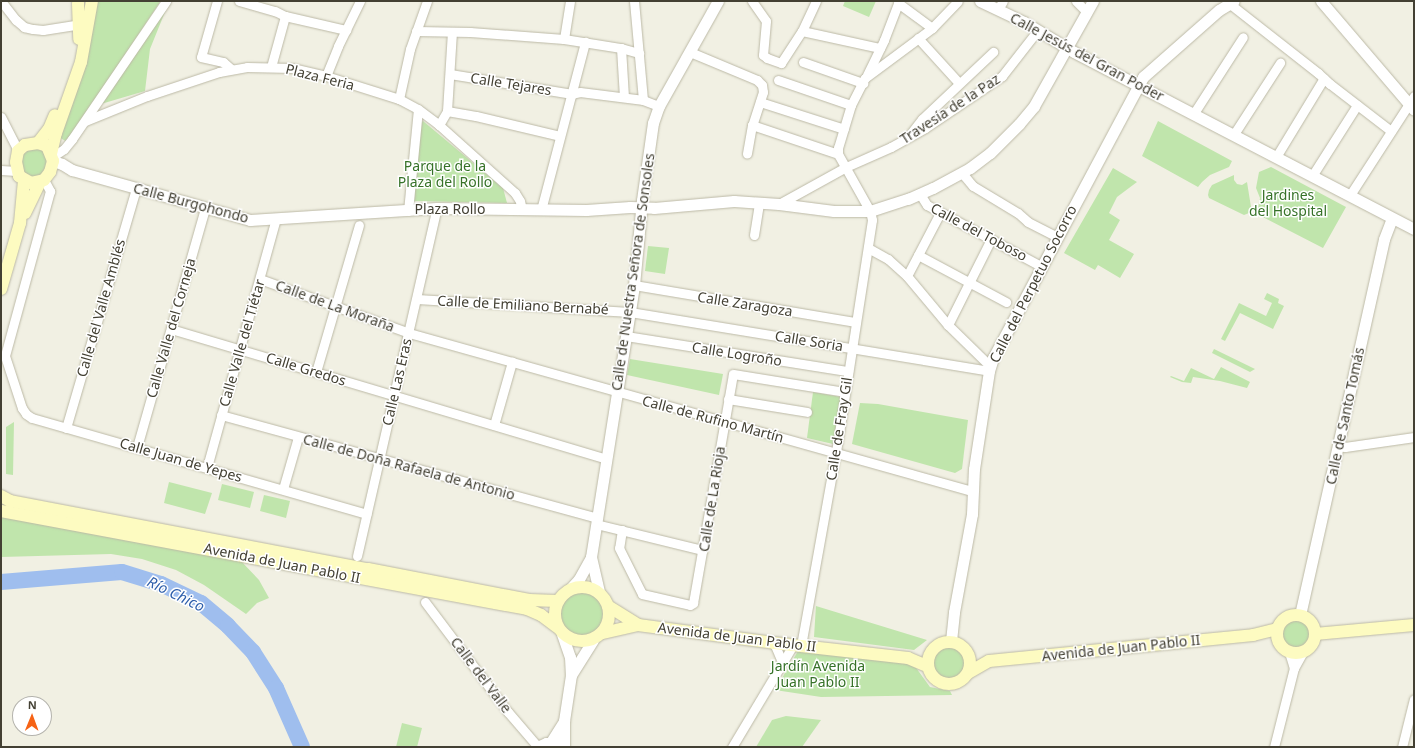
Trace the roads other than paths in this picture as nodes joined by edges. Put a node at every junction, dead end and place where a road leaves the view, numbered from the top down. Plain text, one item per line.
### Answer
1 (1, 1) edge
2 (83, 1) edge
3 (166, 1) edge
4 (217, 1) edge
5 (240, 1) edge
6 (360, 1) edge
7 (427, 1) edge
8 (570, 1) edge
9 (634, 1) edge
10 (718, 1) edge
11 (752, 1) edge
12 (816, 1) edge
13 (958, 1) edge
14 (980, 1) edge
15 (1076, 1) edge
16 (1093, 1) edge
17 (1321, 1) edge
18 (1232, 2) edge
19 (1000, 5) edge
20 (1087, 12) junction
21 (285, 16) junction
22 (80, 24) junction
23 (932, 28) junction
24 (346, 30) junction
25 (1038, 30) junction
26 (416, 31) junction
27 (802, 31) junction
28 (452, 32) junction
29 (1243, 37) dead end
30 (918, 38) junction
31 (564, 39) junction
32 (585, 42) junction
33 (621, 48) junction
34 (880, 48) junction
35 (1067, 48) junction
36 (690, 52) junction
37 (994, 52) dead end
38 (639, 53) junction
39 (803, 62) dead end
40 (1280, 63) dead end
41 (271, 67) junction
42 (232, 69) junction
43 (450, 74) junction
44 (326, 76) junction
45 (1324, 78) junction
46 (778, 80) dead end
47 (864, 81) junction
48 (959, 83) junction
49 (1139, 85) junction
50 (572, 94) junction
51 (624, 97) junction
52 (399, 99) junction
53 (643, 100) junction
54 (760, 102) junction
55 (1412, 103) edge
56 (851, 105) junction
57 (1357, 105) junction
58 (659, 106) junction
59 (418, 109) junction
60 (447, 111) junction
61 (1194, 113) junction
62 (1, 117) edge
63 (85, 121) junction
64 (439, 125) junction
65 (752, 125) junction
66 (844, 129) junction
67 (1391, 131) junction
68 (1234, 134) junction
69 (560, 136) junction
70 (907, 138) junction
71 (38, 143) junction
72 (18, 151) junction
73 (747, 154) dead end
74 (838, 154) junction
75 (1276, 157) junction
76 (48, 167) junction
77 (846, 167) junction
78 (1, 170) edge
79 (962, 173) junction
80 (20, 176) junction
81 (1312, 176) junction
82 (136, 189) junction
83 (920, 194) junction
84 (1350, 195) junction
85 (759, 202) junction
86 (779, 204) junction
87 (206, 208) junction
88 (437, 208) junction
89 (641, 208) junction
90 (522, 210) junction
91 (541, 210) junction
92 (408, 211) junction
93 (870, 211) junction
94 (940, 213) junction
95 (1392, 218) junction
96 (276, 219) junction
97 (20, 223) junction
98 (359, 225) dead end
99 (1414, 229) edge
100 (754, 235) dead end
101 (1057, 237) junction
102 (991, 239) junction
103 (868, 248) junction
104 (918, 255) junction
105 (1041, 266) junction
106 (907, 276) junction
107 (260, 279) junction
108 (969, 283) junction
109 (634, 285) junction
110 (1, 289) edge
111 (417, 299) junction
112 (1006, 302) dead end
113 (336, 307) junction
114 (630, 312) junction
115 (856, 322) junction
116 (948, 325) junction
117 (171, 329) junction
118 (409, 333) junction
119 (626, 336) junction
120 (852, 348) junction
121 (240, 349) junction
122 (512, 362) junction
123 (990, 369) junction
124 (848, 371) junction
125 (316, 372) junction
126 (845, 392) junction
127 (617, 393) junction
128 (394, 396) junction
129 (728, 399) junction
130 (807, 412) dead end
131 (221, 415) junction
132 (725, 422) junction
133 (494, 425) junction
134 (66, 428) junction
135 (298, 437) junction
136 (1414, 437) edge
137 (1338, 446) junction
138 (137, 447) junction
139 (836, 453) junction
140 (606, 459) junction
141 (379, 460) junction
142 (206, 467) junction
143 (283, 489) junction
144 (972, 491) junction
145 (1, 496) edge
146 (1, 511) edge
147 (366, 514) junction
148 (596, 521) junction
149 (622, 530) junction
150 (703, 550) junction
151 (357, 556) dead end
152 (591, 557) junction
153 (570, 589) junction
154 (599, 593) junction
155 (557, 601) junction
156 (695, 601) joint
157 (425, 602) dead end
158 (608, 606) junction
159 (1300, 615) junction
160 (638, 624) junction
161 (1414, 625) edge
162 (560, 631) junction
163 (1315, 634) junction
164 (1278, 635) junction
165 (598, 636) junction
166 (951, 641) junction
167 (774, 643) junction
168 (797, 645) junction
169 (1289, 652) junction
170 (1303, 652) junction
171 (929, 653) junction
172 (970, 656) junction
173 (908, 658) junction
174 (782, 662) junction
175 (989, 662) junction
176 (927, 666) junction
177 (1294, 668) junction
178 (968, 673) junction
179 (571, 675) junction
180 (1414, 699) edge
181 (564, 720) junction
182 (1410, 732) edge
183 (555, 745) edge
184 (537, 747) edge
185 (564, 747) edge
186 (732, 747) edge
187 (1274, 747) edge
188 (1402, 747) edge

1 - 22 street
2 - 22 main road
2 - 76 main road
3 - 63 street
4 - 42 street
5 - 21 street
6 - 24 street
7 - 26 street
8 - 31 street
9 - 38 street
10 - 36 street, Calle de Nuestra Señora de Sonsoles
11 - 27 street
12 - 27 street
13 - 23 street
14 - 19 street, Calle Jesús del Gran Poder
15 - 20 street
16 - 20 street, Plaza Rollo
17 - 55 street
18 - 45 street
18 - 49 street, Calle del Perpetuo Socorro
19 - 25 street, Calle Jesús del Gran Poder
20 - 35 street, Plaza Rollo
21 - 24 street
21 - 41 street, Plaza Feria
22 - 71 main road
23 - 30 street
23 - 34 street
24 - 44 street
25 - 35 street, Calle Jesús del Gran Poder
25 - 70 street, Travesía de la Paz
26 - 28 street
26 - 52 street
27 - 34 street
28 - 31 street
28 - 43 street
29 - 61 street
30 - 47 street
30 - 48 street
31 - 32 street
32 - 33 street
32 - 50 street
33 - 38 street
33 - 51 street
34 - 47 street
35 - 49 street, Calle Jesús del Gran Poder
35 - 79 street, Plaza Rollo
36 - 54 street
36 - 58 street, Calle de Nuestra Señora de Sonsoles
37 - 48 street
38 - 53 street
39 - 47 street
40 - 68 street
41 - 42 street
41 - 44 street, Plaza Feria
42 - 63 street
43 - 50 street, Calle Tejares
43 - 60 street
44 - 52 street, Plaza Feria
45 - 57 street
45 - 75 street
46 - 56 street
47 - 56 street
48 - 70 street
49 - 61 street, Calle Jesús del Gran Poder
49 - 101 street, Calle del Perpetuo Socorro
50 - 51 street, Calle Tejares
50 - 69 street
51 - 53 street, Calle Tejares
52 - 59 street, Plaza Feria
53 - 58 street, Calle Tejares
54 - 65 street
54 - 66 street
55 - 67 street
56 - 66 street
57 - 67 street
57 - 81 street
58 - 89 street, Calle de Nuestra Señora de Sonsoles
59 - 64 street
59 - 92 street, Plaza Rollo
60 - 64 street
60 - 69 street
61 - 68 street, Calle Jesús del Gran Poder
62 - 72 street
63 - 76 street
64 - 90 street
65 - 73 street
65 - 74 street
66 - 74 street
67 - 84 street
68 - 75 street, Calle Jesús del Gran Poder
69 - 91 street
70 - 77 street, Travesía de la Paz
71 - 72 main road
71 - 76 main road
72 - 80 main road
74 - 77 street
75 - 81 street, Calle Jesús del Gran Poder
76 - 80 main road
76 - 82 street, Calle Burgohondo
76 - 97 main road
76 - 134 street, Calle Juan de Yepes
77 - 86 street, Travesía de la Paz
77 - 93 street
78 - 80 street
79 - 83 street, Plaza Rollo
79 - 101 street
80 - 97 main road
81 - 84 street, Calle Jesús del Gran Poder
82 - 87 street, Calle Burgohondo
82 - 134 street, Calle del Valle Amblés
83 - 93 street, Plaza Rollo
83 - 94 street, Calle del Toboso
84 - 95 street, Calle Jesús del Gran Poder
85 - 86 street, Plaza Rollo
85 - 89 street, Plaza Rollo
85 - 100 street
86 - 93 street, Plaza Rollo
87 - 96 street, Calle Burgohondo
87 - 117 street, Calle Valle del Corneja
88 - 90 street, Plaza Rollo
88 - 92 street, Plaza Rollo
88 - 111 street, Calle Las Eras
89 - 91 street, Plaza Rollo
89 - 109 street, Calle de Nuestra Señora de Sonsoles
90 - 91 street, Plaza Rollo
92 - 96 street, Calle Burgohondo
93 - 103 street, Calle de Fray Gil
94 - 102 street, Calle del Toboso
94 - 104 street
95 - 99 street, Calle Jesús del Gran Poder
95 - 137 street, Calle de Santo Tomás
96 - 107 street, Calle Valle del Tiétar
97 - 110 main road
98 - 113 street
101 - 105 street, Calle del Perpetuo Socorro
102 - 105 street, Calle del Toboso
102 - 108 street
103 - 106 street
103 - 115 street, Calle de Fray Gil
104 - 106 street
104 - 108 street
105 - 123 street, Calle del Perpetuo Socorro
106 - 116 street
107 - 113 street, Calle de La Moraña
107 - 121 street, Calle Valle del Tiétar
108 - 112 street
108 - 116 street
109 - 114 street, Calle de Nuestra Señora de Sonsoles
109 - 115 street, Calle Zaragoza
111 - 114 street, Calle de Emiliano Bernabé
111 - 118 street, Calle Las Eras
113 - 118 street, Calle de La Moraña
113 - 125 street
114 - 119 street, Calle de Nuestra Señora de Sonsoles
114 - 120 street, Calle Soria
115 - 120 street, Calle de Fray Gil
116 - 123 street
117 - 121 street, Calle Gredos
117 - 138 street, Calle Valle del Corneja
118 - 122 street, Calle de Rufino Martín
118 - 128 street, Calle Las Eras
119 - 124 street, Calle Logroño
119 - 127 street, Calle de Nuestra Señora de Sonsoles
120 - 123 street, Calle Soria
120 - 124 street, Calle de Fray Gil
121 - 125 street, Calle Gredos
121 - 131 street, Calle Valle del Tiétar
122 - 127 street, Calle de Rufino Martín
122 - 133 street
123 - 144 street, Calle del Perpetuo Socorro
124 - 126 street, Calle de Fray Gil
125 - 128 street, Calle Gredos
126 - 129 street, Calle de La Rioja
126 - 139 street, Calle de Fray Gil
127 - 132 street, Calle de Rufino Martín
127 - 140 street, Calle de Nuestra Señora de Sonsoles
128 - 133 street, Calle Gredos
128 - 141 street, Calle Las Eras
129 - 130 street
129 - 132 street, Calle de La Rioja
131 - 135 street, Calle de Doña Rafaela de Antonio
131 - 142 street, Calle Valle del Tiétar
132 - 139 street, Calle de Rufino Martín
132 - 150 street, Calle de La Rioja
133 - 140 street, Calle Gredos
134 - 138 street, Calle Juan de Yepes
135 - 141 street, Calle de Doña Rafaela de Antonio
135 - 143 street
136 - 137 street
137 - 159 street, Calle de Santo Tomás
138 - 142 street, Calle Juan de Yepes
139 - 144 street, Calle de Rufino Martín
139 - 168 street, Calle de Fray Gil
140 - 148 street, Calle de Nuestra Señora de Sonsoles
141 - 147 street, Calle Las Eras
141 - 148 street, Calle de Doña Rafaela de Antonio
142 - 143 street, Calle Juan de Yepes
143 - 147 street, Calle Juan de Yepes
144 - 166 street, Calle del Perpetuo Socorro
145 - 155 main road, Avenida de Juan Pablo II
146 - 162 main road, Avenida de Juan Pablo II
147 - 151 street, Calle Las Eras
148 - 149 street, Calle de Doña Rafaela de Antonio
148 - 152 street, Calle de Nuestra Señora de Sonsoles
149 - 150 street, Calle de Doña Rafaela de Antonio
149 - 156 street, Avenida de Juan Pablo II
150 - 156 street, Calle de La Rioja
152 - 153 street, Calle de Nuestra Señora de Sonsoles
152 - 154 street, Calle de Nuestra Señora de Sonsoles
153 - 154 main road
153 - 155 main road
154 - 158 main road
155 - 162 main road
157 - 184 street, Calle del Valle
158 - 160 main road, Avenida de Juan Pablo II
158 - 165 main road
159 - 163 main road
159 - 164 main road
160 - 165 main road, Avenida de Juan Pablo II
160 - 167 main road, Avenida de Juan Pablo II
161 - 163 main road
162 - 165 main road
162 - 179 street
163 - 170 main road
164 - 169 main road
164 - 175 main road, Avenida de Juan Pablo II
165 - 179 street
166 - 171 main road
166 - 172 main road
167 - 168 main road, Avenida de Juan Pablo II
167 - 174 street
168 - 173 main road, Avenida de Juan Pablo II
168 - 174 street
169 - 170 main road
169 - 177 street
170 - 177 street
171 - 173 main road, Avenida de Juan Pablo II
171 - 176 main road
172 - 175 main road, Avenida de Juan Pablo II
172 - 178 main road
173 - 176 main road, Avenida de Juan Pablo II
174 - 186 street
175 - 178 main road, Avenida de Juan Pablo II
176 - 178 main road
177 - 187 street
179 - 181 street
180 - 182 street
181 - 183 street
181 - 185 street
182 - 188 street
183 - 184 street

